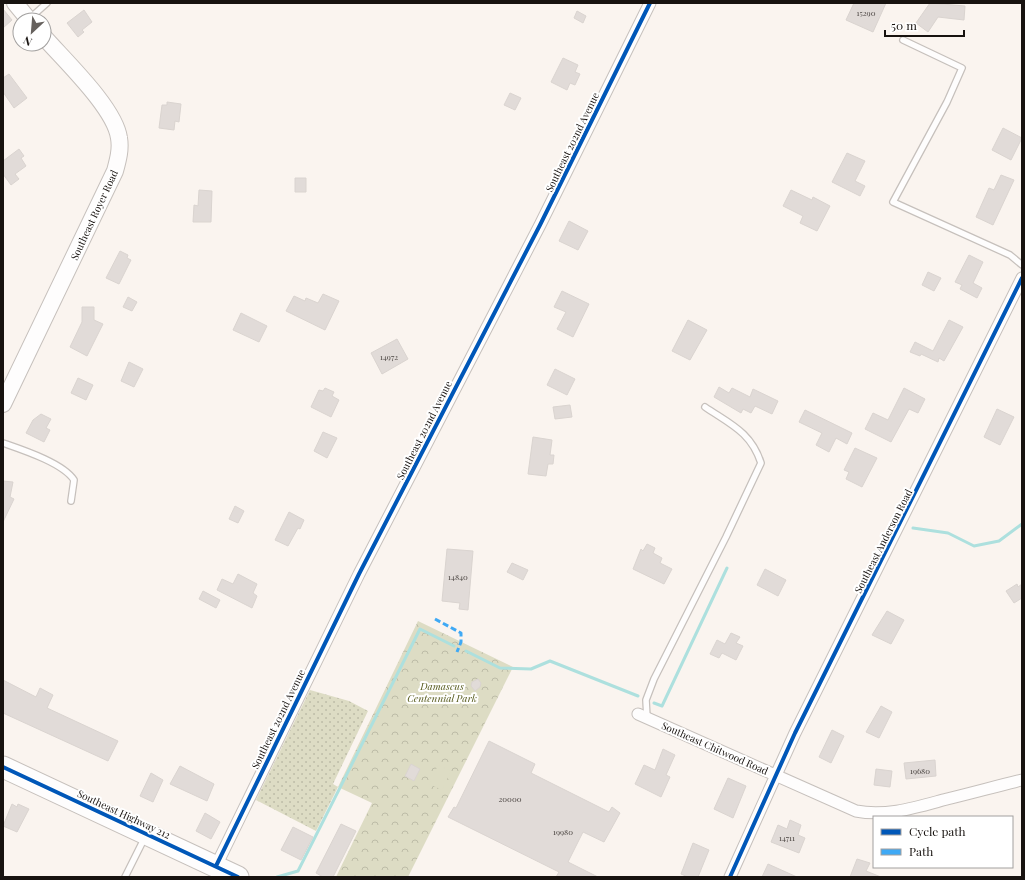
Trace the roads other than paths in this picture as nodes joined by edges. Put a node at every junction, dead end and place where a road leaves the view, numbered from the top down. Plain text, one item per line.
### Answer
1 (15, 3) edge
2 (47, 3) edge
3 (650, 3) edge
4 (22, 12) edge
5 (37, 12) edge
6 (903, 40) dead end
7 (52, 46) edge
8 (1022, 265) edge
9 (1022, 278) edge
10 (3, 404) edge
11 (705, 407) dead end
12 (3, 443) edge
13 (71, 501) dead end
14 (643, 716) joint
15 (3, 767) edge
16 (776, 775) junction
17 (1022, 780) edge
18 (147, 834) junction
19 (216, 866) junction
20 (125, 877) edge
21 (238, 877) edge
22 (730, 877) edge

1 - 4 street
2 - 5 lane
3 - 19 street, Southeast 202nd Avenue
6 - 8 lane
7 - 10 street, Southeast Royer Road
9 - 16 street, Southeast Anderson Road
11 - 14 lane
12 - 13 lane
14 - 16 street, Southeast Chitwood Road
15 - 18 highway, Southeast Highway 212
16 - 17 street, Southeast Chitwood Road
16 - 22 street, Southeast Anderson Road
18 - 19 highway, Southeast Highway 212
18 - 20 lane
19 - 21 highway, Southeast Highway 212

